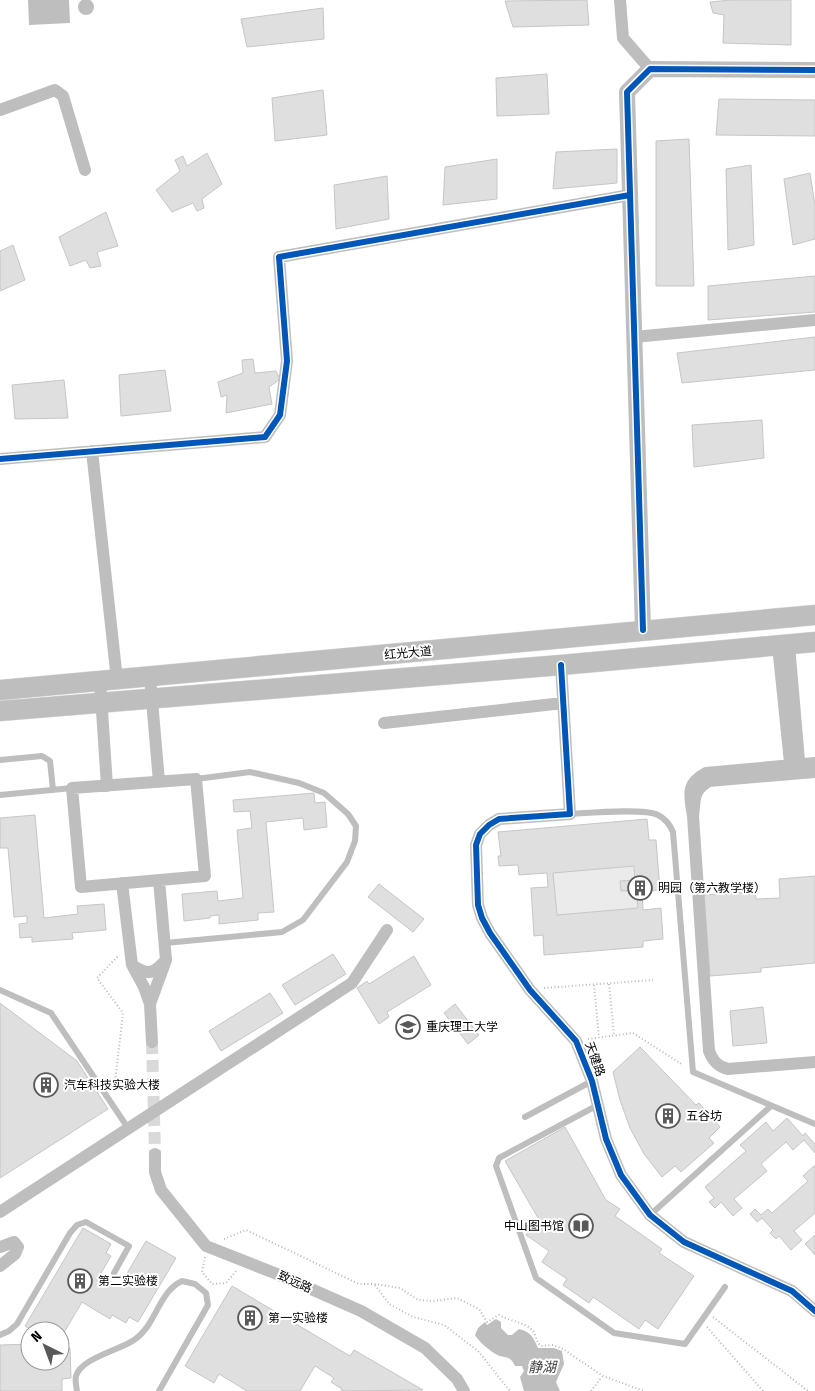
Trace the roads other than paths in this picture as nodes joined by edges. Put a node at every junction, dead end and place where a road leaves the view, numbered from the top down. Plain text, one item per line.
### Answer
1 (620, 0) edge
2 (650, 69) junction
3 (815, 70) edge
4 (0, 110) edge
5 (85, 170) dead end
6 (630, 195) junction
7 (815, 320) edge
8 (634, 337) junction
9 (92, 451) junction
10 (0, 459) edge
11 (815, 615) edge
12 (643, 630) junction
13 (815, 642) edge
14 (784, 645) junction
15 (561, 665) junction
16 (150, 677) junction
17 (109, 681) junction
18 (0, 690) edge
19 (153, 699) junction
20 (102, 703) junction
21 (563, 703) junction
22 (0, 711) edge
23 (384, 724) dead end
24 (0, 760) edge
25 (815, 763) edge
26 (795, 769) junction
27 (815, 772) edge
28 (196, 779) junction
29 (159, 782) junction
30 (107, 786) junction
31 (72, 788) junction
32 (53, 790) junction
33 (0, 795) edge
34 (570, 814) junction
35 (160, 880) junction
36 (122, 883) junction
37 (387, 930) dead end
38 (165, 942) junction
39 (166, 960) junction
40 (132, 965) junction
41 (0, 990) edge
42 (150, 1004) junction
43 (152, 1042) tunnel mouth
44 (815, 1062) edge
45 (592, 1081) junction
46 (598, 1105) junction
47 (771, 1106) junction
48 (525, 1118) dead end
49 (815, 1124) edge
50 (128, 1128) junction
51 (155, 1154) tunnel mouth
52 (0, 1212) edge
53 (650, 1215) junction
54 (0, 1247) edge
55 (0, 1266) edge
56 (114, 1273) dead end
57 (725, 1287) dead end
58 (815, 1311) edge
59 (0, 1335) edge
60 (76, 1391) edge
61 (159, 1391) edge
62 (464, 1391) edge

1 - 2 street
2 - 3 street
2 - 6 street
4 - 5 street
6 - 8 street
6 - 9 street
7 - 8 street
8 - 12 street
9 - 10 street
9 - 17 street
11 - 12 main road, 红光大道
12 - 16 main road, 红光大道
13 - 14 main road, 红光大道
14 - 15 main road, 红光大道
14 - 26 street
15 - 19 main road, 红光大道
15 - 21 street
16 - 17 main road, 红光大道
16 - 19 street
17 - 18 main road, 红光大道
17 - 20 street
19 - 20 main road, 红光大道
19 - 29 street
20 - 22 main road, 红光大道
20 - 30 street
21 - 23 street
21 - 34 street
24 - 32 lane
25 - 26 street
26 - 27 street
26 - 44 street
28 - 29 street
28 - 35 street
28 - 38 lane
29 - 30 street
30 - 31 street
31 - 32 lane
31 - 36 street
32 - 33 lane
34 - 45 street, 天健路
34 - 47 lane
35 - 36 street
35 - 38 street
36 - 40 street
37 - 50 street
38 - 39 street
39 - 40 street
39 - 42 street
40 - 42 street
41 - 50 lane
42 - 43 street
45 - 46 street, 天健路
45 - 48 lane
46 - 53 street, 天健路
46 - 57 lane
47 - 49 lane
47 - 53 lane
50 - 52 street
51 - 62 street, 致远路
53 - 58 street, 天健路
54 - 55 street
56 - 59 lane
60 - 61 lane

